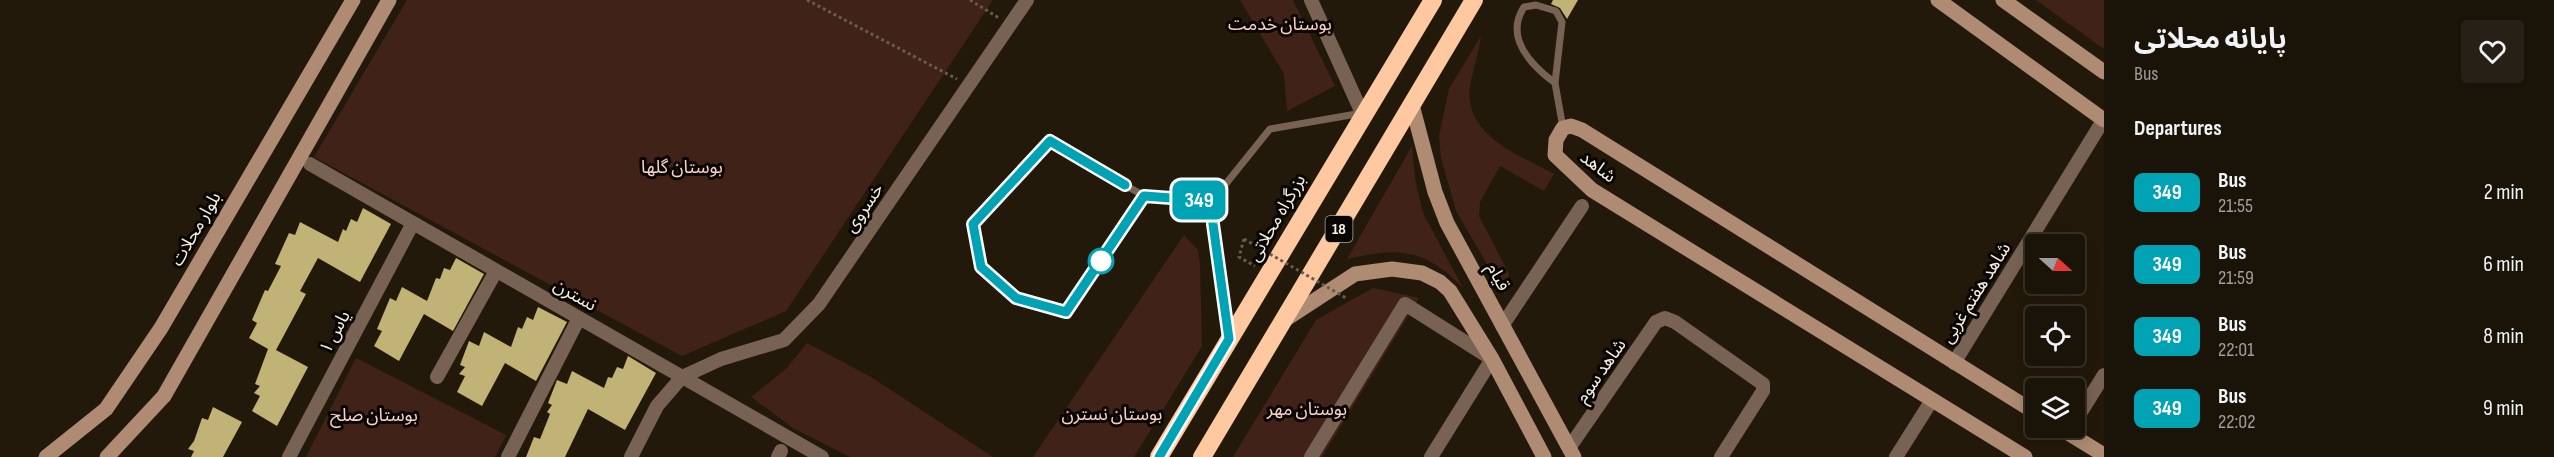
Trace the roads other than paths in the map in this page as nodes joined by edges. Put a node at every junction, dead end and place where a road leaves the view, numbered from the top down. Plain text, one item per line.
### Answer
1 (353, 0) edge
2 (388, 0) edge
3 (1028, 0) edge
4 (1311, 0) edge
5 (1432, 0) edge
6 (1474, 0) edge
7 (1938, 0) edge
8 (2003, 0) edge
9 (2104, 72) edge
10 (1555, 83) junction
11 (1412, 105) junction
12 (1362, 113) junction
13 (2104, 120) edge
14 (1563, 128) junction
15 (310, 164) dead end
16 (1144, 196) junction
17 (1212, 201) junction
18 (1582, 206) dead end
19 (413, 223) junction
20 (496, 271) junction
21 (1493, 308) junction
22 (579, 318) junction
23 (1283, 321) junction
24 (1468, 321) junction
25 (1502, 326) junction
26 (1229, 339) junction
27 (1492, 359) junction
28 (1954, 363) junction
29 (2104, 375) edge
30 (437, 377) dead end
31 (682, 377) junction
32 (1932, 400) junction
33 (2085, 403) edge
34 (2025, 406) edge
35 (2081, 438) edge
36 (1572, 453) edge
37 (2104, 455) edge
38 (46, 457) edge
39 (107, 457) edge
40 (289, 457) edge
41 (508, 457) edge
42 (631, 457) edge
43 (822, 457) edge
44 (1159, 457) edge
45 (1202, 457) edge
46 (1311, 457) edge
47 (1431, 457) edge
48 (1544, 457) edge
49 (1721, 457) edge
50 (1896, 457) edge
51 (2025, 457) edge

1 - 38 street, بلوار محلات
2 - 39 street
3 - 31 street, خسروی
4 - 12 street
5 - 12 highway, بزرگراه محلاتی / 18
6 - 11 highway, 18
7 - 13 street
8 - 9 street
10 - 10 lane
10 - 14 lane
11 - 21 street, قیام
11 - 23 highway, 18
12 - 17 lane
12 - 26 highway, بزرگراه محلاتی / 18
13 - 28 street, شاهد هفتم غربی
14 - 28 street, شاهد
14 - 32 street, شاهد
15 - 19 street, نسترن
16 - 16 lane
16 - 17 lane
17 - 26 lane
18 - 25 street
19 - 20 street, نسترن
19 - 40 street, یاس ۱
20 - 22 street, نسترن
20 - 30 street
21 - 24 street
21 - 25 street, قیام
22 - 31 street, نسترن
22 - 41 street
23 - 24 street
23 - 45 highway, 18
24 - 27 street
25 - 36 street, قیام
26 - 44 highway, بزرگراه محلاتی / 18
27 - 46 street
27 - 47 street
27 - 48 street
28 - 34 street, شاهد
29 - 33 street
31 - 42 street
31 - 43 street, نسترن
32 - 50 street
32 - 51 street, شاهد
35 - 37 street
36 - 49 street, شاهد سوم

